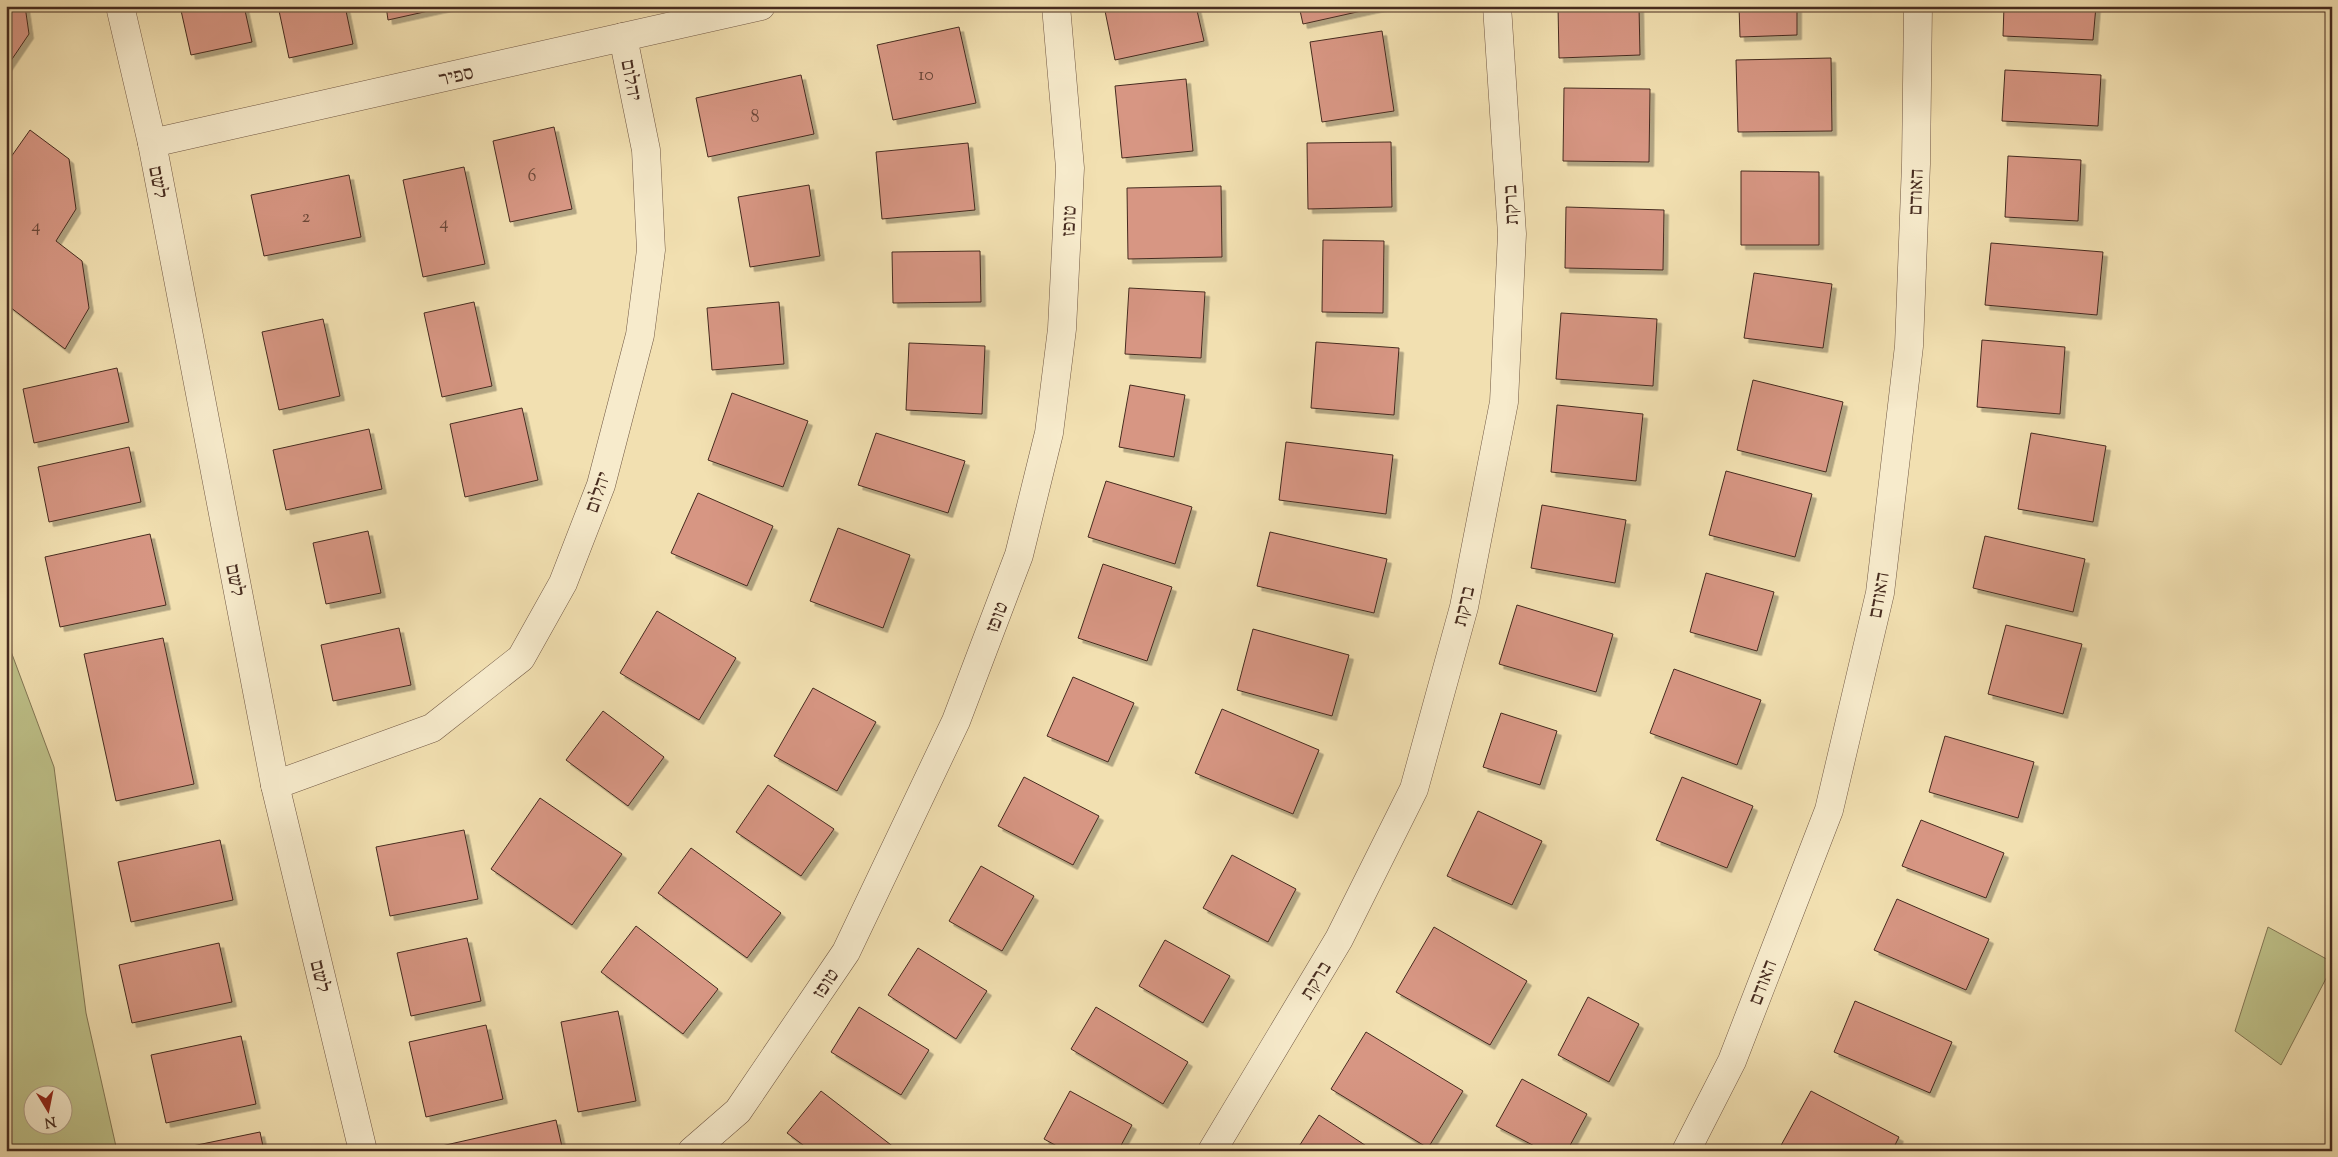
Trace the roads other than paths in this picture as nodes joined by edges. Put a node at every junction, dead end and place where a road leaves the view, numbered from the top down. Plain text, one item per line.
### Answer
1 (120, 6) edge
2 (761, 6) edge
3 (1056, 6) edge
4 (1496, 6) edge
5 (1918, 6) edge
6 (623, 37) junction
7 (152, 143) junction
8 (275, 785) junction
9 (363, 1151) edge
10 (692, 1151) edge
11 (1212, 1151) edge
12 (1686, 1151) edge

1 - 7 street, לשם
2 - 6 street, ספיר
3 - 10 street, טופז
4 - 11 street, ברקת
5 - 12 street, האודם
6 - 7 street, ספיר
6 - 8 street, יהלום
7 - 8 street, לשם
8 - 9 street, לשם

